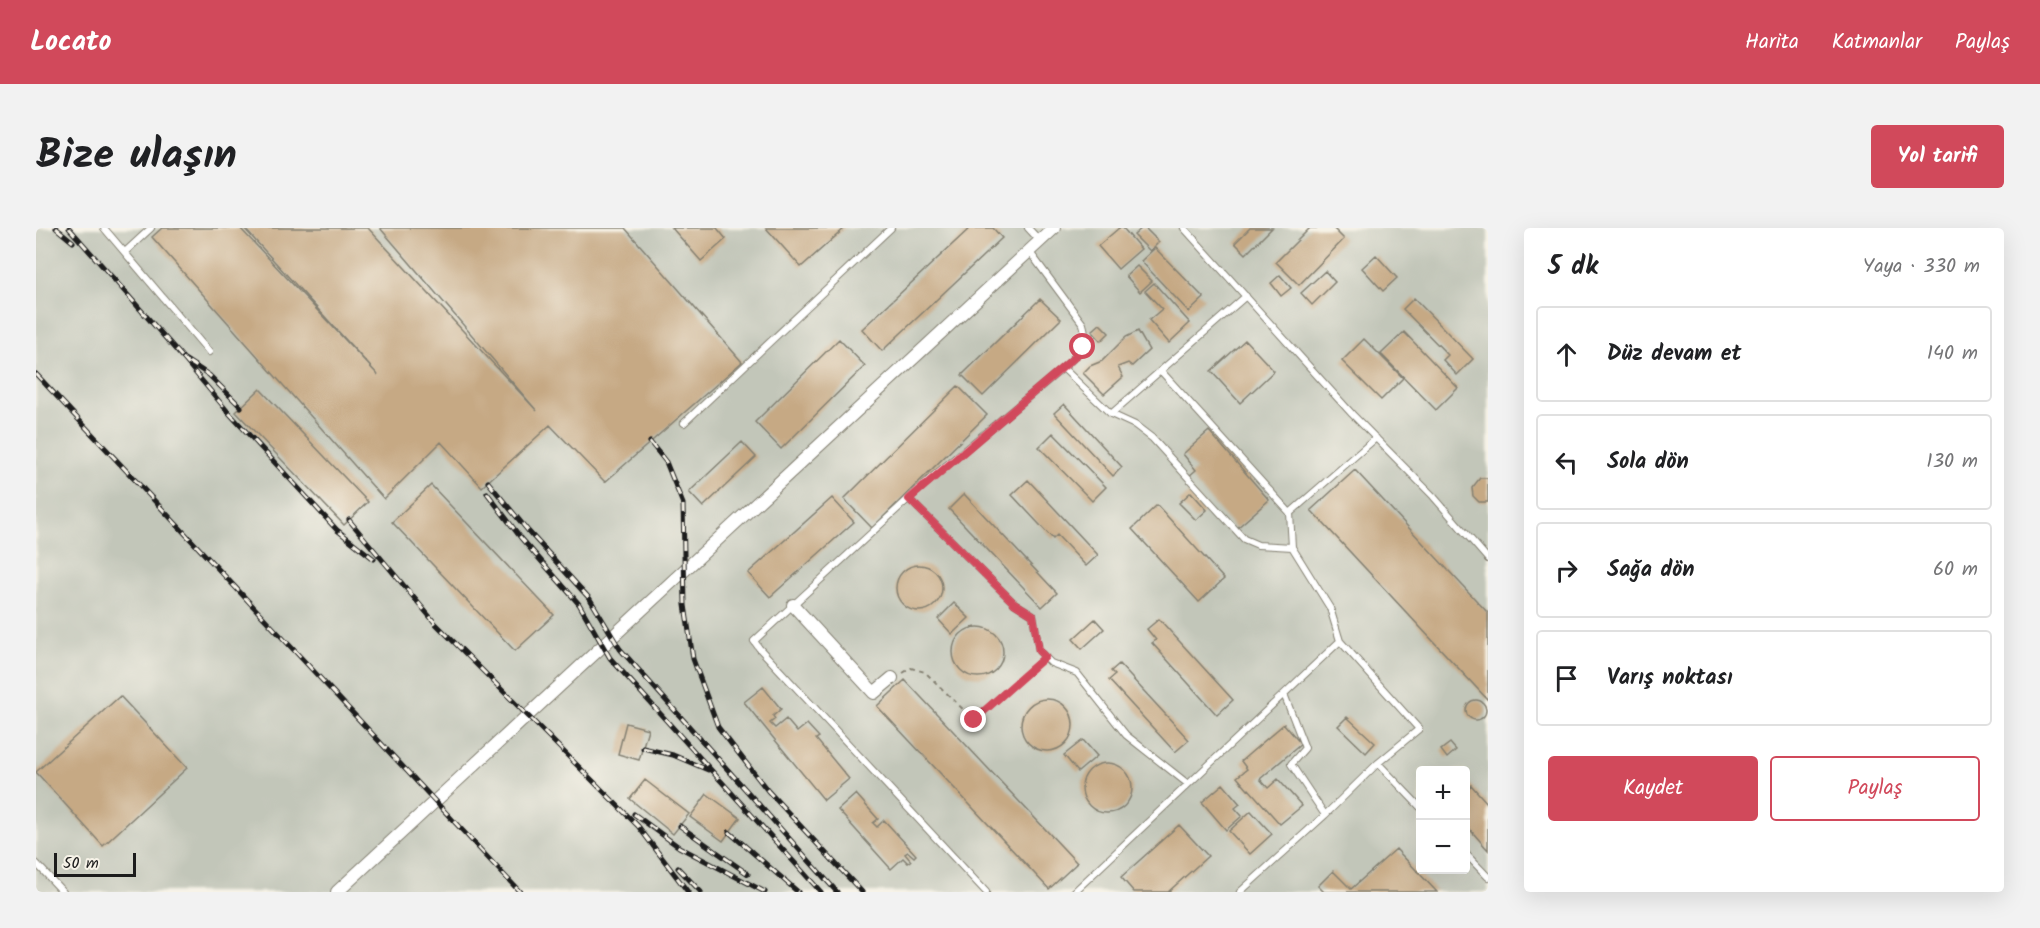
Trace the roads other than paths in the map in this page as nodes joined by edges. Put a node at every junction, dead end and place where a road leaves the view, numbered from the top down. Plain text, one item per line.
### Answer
1 (104, 228) edge
2 (151, 228) edge
3 (891, 228) edge
4 (1029, 228) edge
5 (1054, 228) edge
6 (1184, 228) edge
7 (1040, 241) junction
8 (1029, 251) junction
9 (125, 252) junction
10 (1246, 296) junction
11 (209, 352) dead end
12 (1063, 368) junction
13 (1161, 371) junction
14 (1111, 414) junction
15 (684, 423) dead end
16 (1376, 438) junction
17 (909, 499) junction
18 (1290, 513) junction
19 (1292, 547) junction
20 (1488, 558) edge
21 (793, 605) junction
22 (1340, 641) junction
23 (892, 678) road end
24 (1284, 694) junction
25 (1378, 763) junction
26 (1188, 784) junction
27 (1416, 803) edge
28 (1325, 815) junction
29 (1470, 858) edge
30 (36, 863) edge
31 (1488, 877) edge
32 (63, 892) edge
33 (337, 892) edge
34 (986, 892) edge
35 (1074, 892) edge
36 (1240, 892) edge

1 - 9 lane
2 - 9 lane
3 - 15 lane
4 - 7 lane
5 - 7 street
6 - 10 lane
7 - 8 street
8 - 12 lane
8 - 33 street
9 - 11 lane
10 - 13 lane
10 - 16 lane
12 - 14 lane
12 - 17 lane
13 - 14 lane
13 - 18 lane
14 - 19 lane
16 - 18 lane
16 - 20 lane
17 - 21 lane
17 - 26 lane
18 - 19 lane
19 - 22 lane
21 - 23 street
21 - 34 lane
22 - 24 lane
22 - 25 lane
24 - 26 lane
24 - 28 lane
25 - 27 lane
25 - 28 lane
26 - 35 lane
28 - 36 lane
29 - 31 lane
30 - 32 lane

